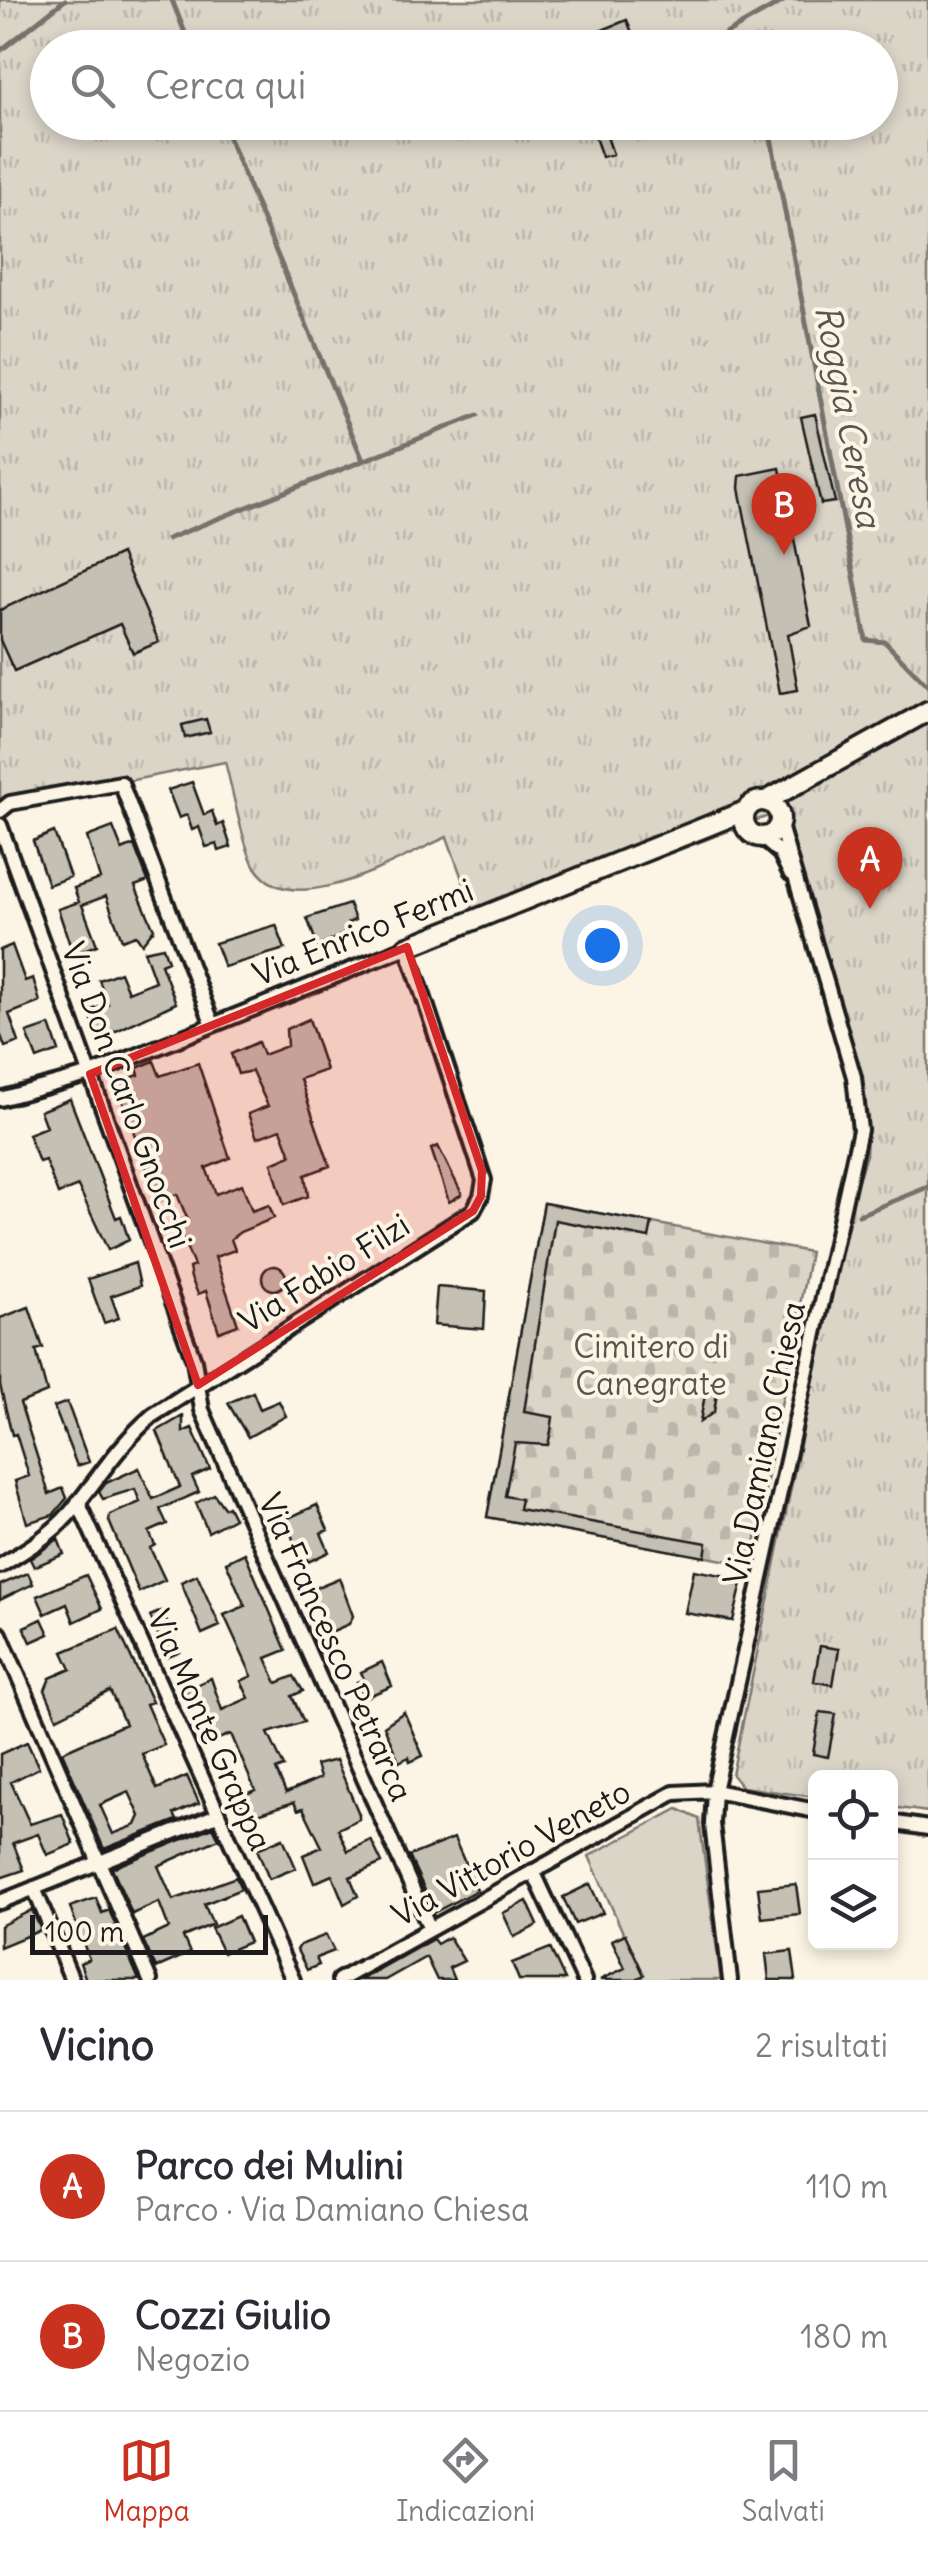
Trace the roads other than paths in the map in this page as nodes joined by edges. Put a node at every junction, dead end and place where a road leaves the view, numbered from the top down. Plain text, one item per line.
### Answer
1 (928, 711) edge
2 (0, 811) edge
3 (745, 811) junction
4 (775, 812) junction
5 (0, 825) edge
6 (756, 835) junction
7 (680, 836) junction
8 (808, 922) junction
9 (407, 947) junction
10 (213, 1025) junction
11 (90, 1074) junction
12 (0, 1099) edge
13 (198, 1385) junction
14 (78, 1502) junction
15 (0, 1566) edge
16 (0, 1634) edge
17 (714, 1791) junction
18 (808, 1809) edge
19 (217, 1815) junction
20 (898, 1823) edge
21 (928, 1828) edge
22 (99, 1860) junction
23 (532, 1871) junction
24 (34, 1888) junction
25 (0, 1902) edge
26 (430, 1929) junction
27 (72, 1980) edge
28 (150, 1980) edge
29 (293, 1980) edge
30 (340, 1980) edge
31 (584, 1980) edge
32 (730, 1980) edge

1 - 4 street
2 - 10 street
3 - 4 street
3 - 6 street
3 - 7 street, Via Enrico Fermi
4 - 6 street
4 - 8 street, Via Damiano Chiesa
5 - 11 street, Via Don Carlo Gnocchi
6 - 7 street
6 - 8 street, Via Damiano Chiesa
7 - 9 street, Via Enrico Fermi
8 - 17 street, Via Damiano Chiesa
9 - 10 street, Via Enrico Fermi
9 - 13 street, Via Fabio Filzi
10 - 11 street, Via Enrico Fermi
11 - 12 street, Via Enrico Fermi
11 - 13 street, Via Don Carlo Gnocchi
13 - 14 street, Via Fabio Filzi
13 - 26 street, Via Francesco Petrarca
14 - 15 street, Via Fabio Filzi
14 - 19 street, Via Monte Grappa
16 - 22 street
17 - 18 street, Via Vittorio Veneto
17 - 23 street, Via Vittorio Veneto
17 - 32 street, Via Damiano Chiesa
19 - 22 street
19 - 29 street, Via Monte Grappa
20 - 21 street
22 - 24 street
22 - 28 street
23 - 26 street, Via Vittorio Veneto
23 - 31 street
24 - 25 street
24 - 27 street
26 - 30 street, Via Vittorio Veneto

